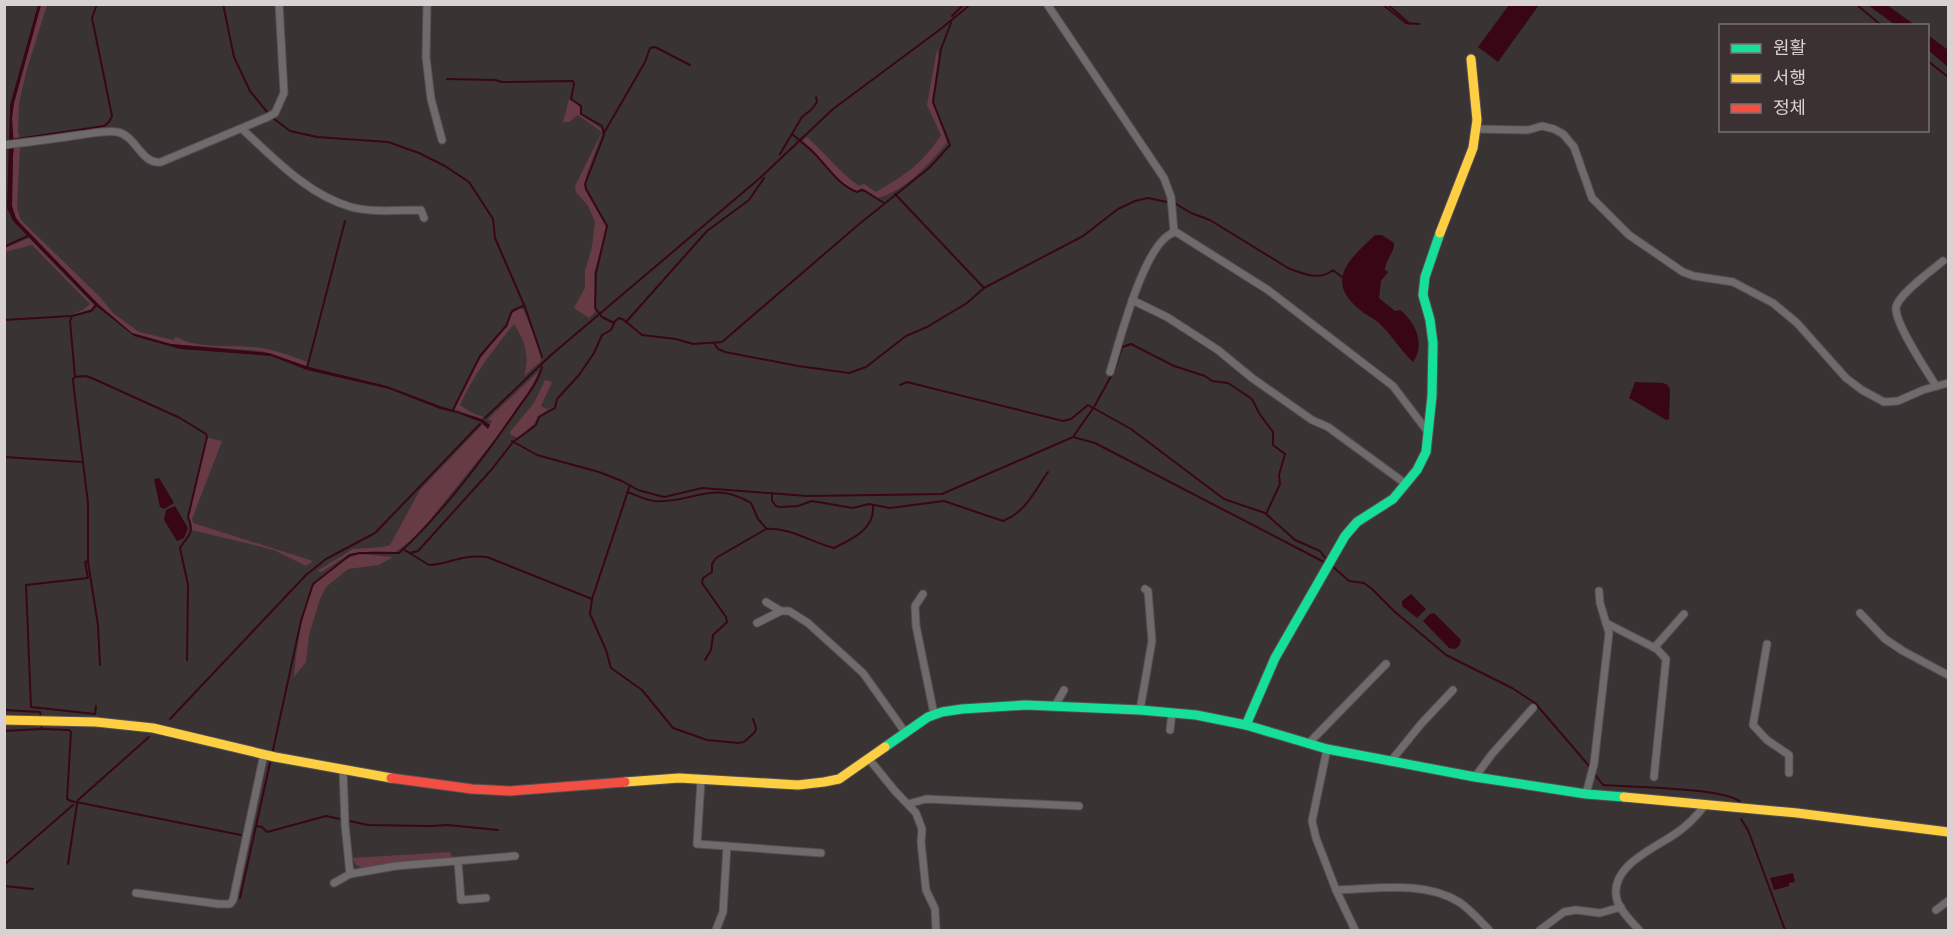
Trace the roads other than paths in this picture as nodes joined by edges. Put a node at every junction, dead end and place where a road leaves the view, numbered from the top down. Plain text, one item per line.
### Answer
1 (279, 4) edge
2 (427, 4) edge
3 (1047, 4) edge
4 (1471, 59) dead end
5 (242, 129) junction
6 (1476, 129) junction
7 (442, 140) dead end
8 (9, 145) edge
9 (424, 218) dead end
10 (1174, 232) junction
11 (1943, 261) dead end
12 (1132, 300) junction
13 (1110, 372) dead end
14 (1948, 382) edge
15 (1936, 386) junction
16 (1428, 432) junction
17 (1406, 484) junction
18 (1145, 589) dead end
19 (1599, 591) dead end
20 (923, 594) dead end
21 (765, 602) dead end
22 (781, 610) junction
23 (1860, 613) dead end
24 (1684, 614) dead end
25 (757, 623) dead end
26 (1606, 623) junction
27 (1767, 644) dead end
28 (1654, 648) junction
29 (1386, 663) dead end
30 (1948, 675) edge
31 (1064, 690) dead end
32 (1453, 690) dead end
33 (1055, 706) junction
34 (1533, 708) dead end
35 (1140, 710) junction
36 (1172, 713) junction
37 (934, 714) junction
38 (4, 720) edge
39 (1246, 725) junction
40 (1170, 730) dead end
41 (905, 732) junction
42 (1308, 744) junction
43 (1327, 748) junction
44 (264, 754) junction
45 (869, 759) junction
46 (1391, 761) junction
47 (343, 770) junction
48 (1789, 773) dead end
49 (1475, 777) junction
50 (1654, 777) dead end
51 (701, 780) junction
52 (1586, 794) junction
53 (908, 804) junction
54 (1705, 805) junction
55 (1079, 806) dead end
56 (1948, 832) edge
57 (727, 846) junction
58 (821, 853) dead end
59 (515, 856) dead end
60 (458, 862) junction
61 (350, 874) junction
62 (334, 883) dead end
63 (1336, 890) junction
64 (136, 893) dead end
65 (486, 898) dead end
66 (1948, 901) edge
67 (1621, 907) junction
68 (1936, 910) dead end
69 (716, 930) edge
70 (936, 930) edge
71 (1355, 930) edge
72 (1489, 930) edge
73 (1540, 930) edge
74 (1639, 930) edge

1 - 5 street
2 - 7 street
3 - 10 street
4 - 6 street
5 - 8 street
5 - 9 street
6 - 15 street
6 - 16 street
10 - 12 street
10 - 16 street
11 - 15 street
12 - 13 street
12 - 17 street
14 - 15 street
16 - 17 street
17 - 39 street
18 - 35 street
19 - 26 street
20 - 37 street
21 - 22 street
22 - 25 street
22 - 41 street
23 - 30 street
24 - 28 street
26 - 28 street
26 - 52 street
27 - 48 street
28 - 50 street
29 - 42 street
31 - 33 street
32 - 46 street
33 - 35 street
33 - 37 street
34 - 49 street
35 - 36 street
36 - 39 street
36 - 40 street
37 - 41 street
38 - 44 street
39 - 42 street
41 - 45 street
42 - 43 street
43 - 46 street
43 - 63 street
44 - 47 street
44 - 64 street
45 - 51 street
45 - 53 street
46 - 49 street
47 - 51 street
47 - 61 street
49 - 52 street
51 - 57 street
52 - 54 street
53 - 55 street
53 - 70 street
54 - 56 street
54 - 67 street
57 - 58 street
57 - 69 street
59 - 60 street
60 - 61 street
60 - 65 street
61 - 62 street
63 - 71 street
63 - 72 street
66 - 68 street
67 - 73 street
67 - 74 street

